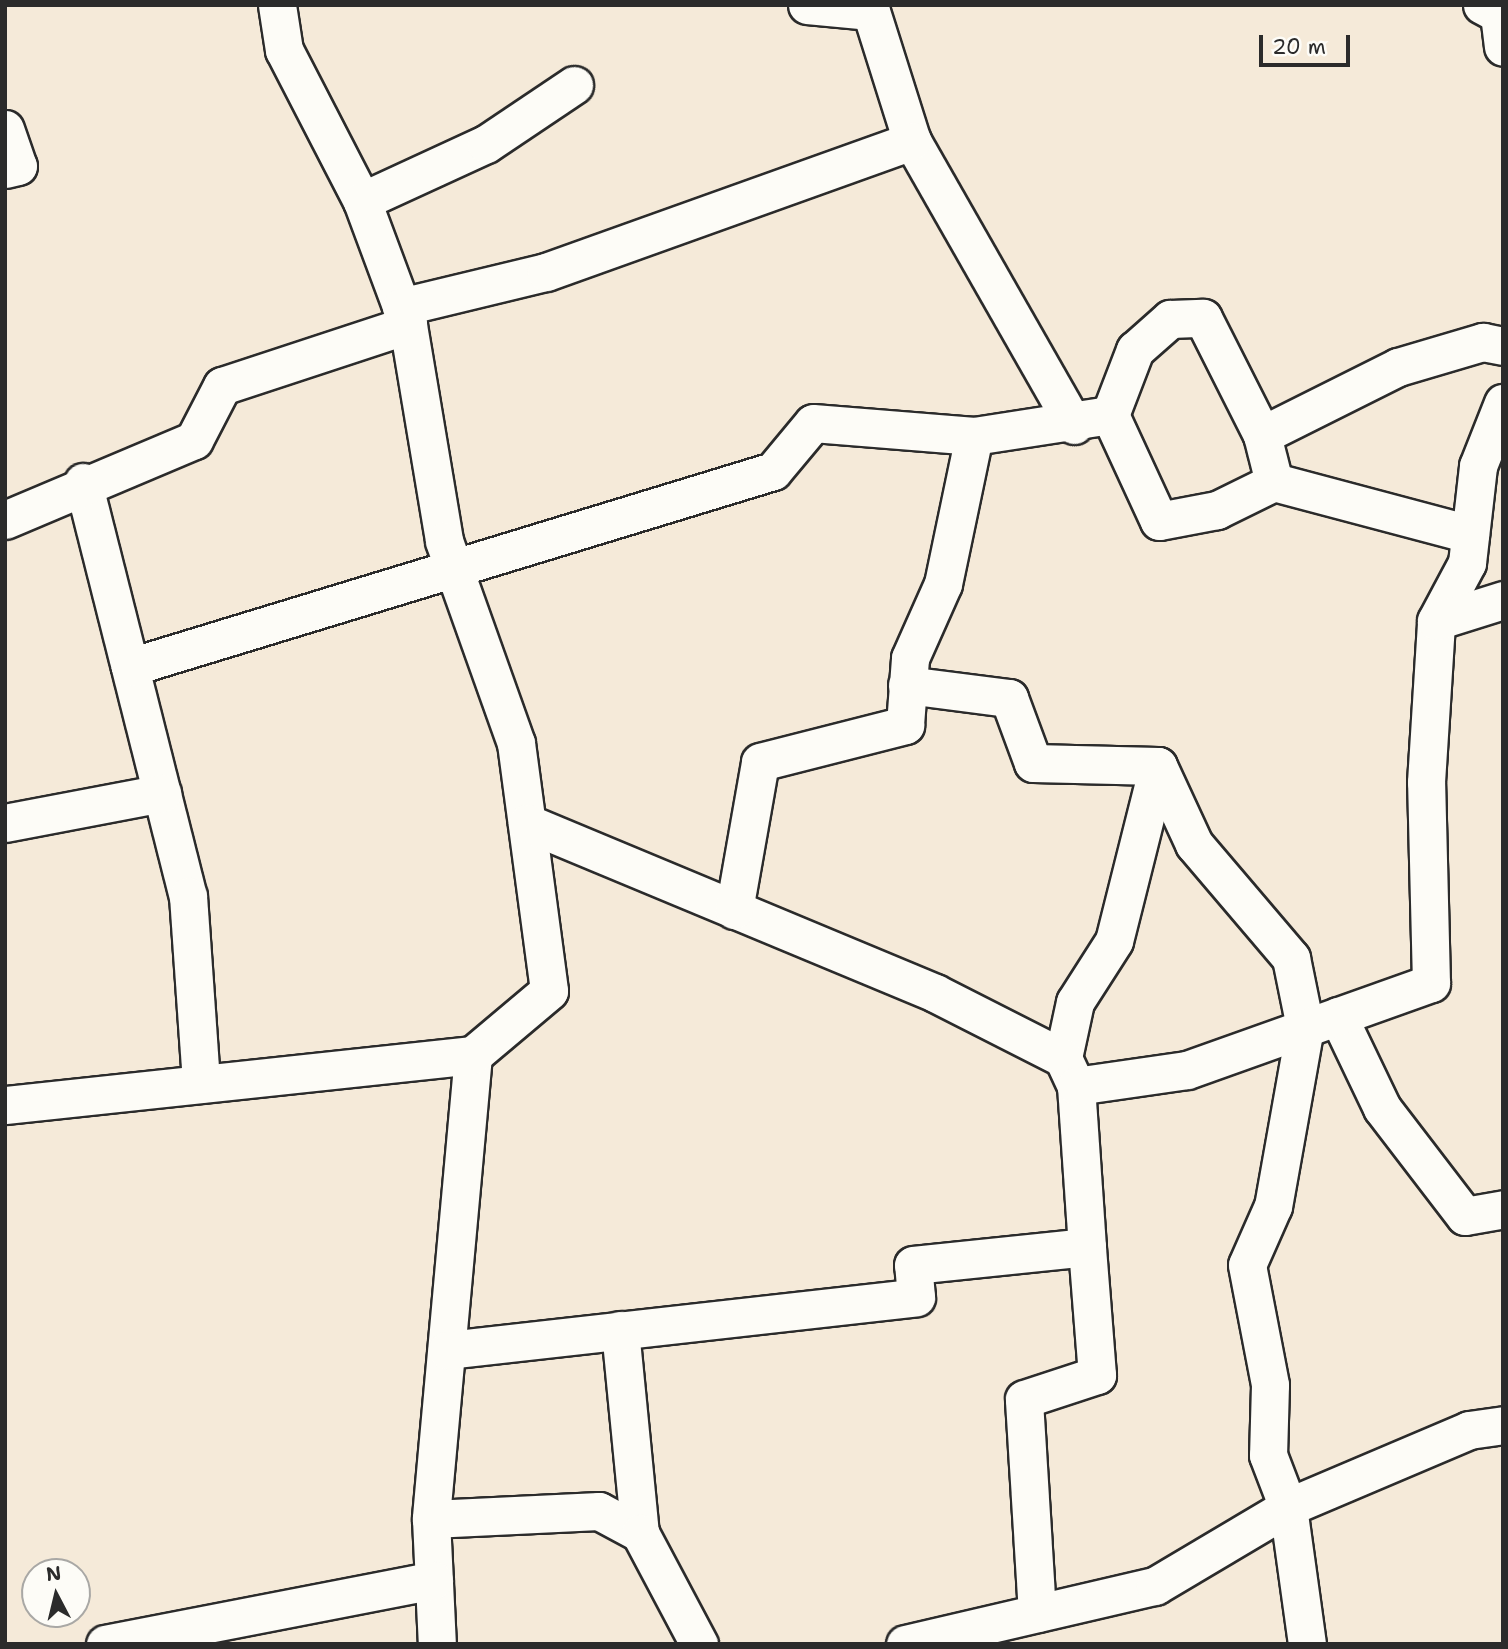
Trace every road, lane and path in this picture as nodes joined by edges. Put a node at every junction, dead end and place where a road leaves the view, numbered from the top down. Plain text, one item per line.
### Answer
1 (277, 5) edge
2 (807, 5) edge
3 (1482, 5) edge
4 (870, 8) edge
5 (1503, 47) edge
6 (574, 85) dead end
7 (5, 129) edge
8 (912, 141) junction
9 (5, 169) edge
10 (362, 201) junction
11 (405, 316) junction
12 (1503, 346) edge
13 (1503, 402) edge
14 (1110, 415) junction
15 (1074, 425) junction
16 (1262, 435) junction
17 (974, 436) junction
18 (83, 482) junction
19 (1274, 482) junction
20 (5, 520) edge
21 (1470, 534) junction
22 (455, 571) junction
23 (1503, 600) edge
24 (1436, 621) junction
25 (130, 667) junction
26 (907, 685) junction
27 (1158, 766) junction
28 (162, 793) junction
29 (5, 823) edge
30 (527, 823) junction
31 (734, 910) junction
32 (1321, 1021) junction
33 (473, 1055) junction
34 (1069, 1072) junction
35 (201, 1084) junction
36 (5, 1105) edge
37 (1503, 1209) edge
38 (1087, 1247) junction
39 (620, 1331) junction
40 (447, 1350) junction
41 (1503, 1425) edge
42 (1288, 1507) junction
43 (431, 1519) junction
44 (640, 1533) junction
45 (434, 1580) junction
46 (1037, 1613) junction
47 (105, 1644) edge
48 (437, 1644) edge
49 (699, 1644) edge
50 (905, 1644) edge
51 (1307, 1644) edge

1 - 10 street
2 - 4 street
3 - 5 street
4 - 8 street
6 - 10 street
7 - 9 street
8 - 11 street
8 - 15 street
10 - 11 street
11 - 18 street
11 - 22 street
12 - 16 street
13 - 21 street
14 - 15 street
14 - 16 street
14 - 19 street
15 - 17 street
16 - 19 street
17 - 22 street
17 - 26 street
18 - 20 street
18 - 25 street
19 - 21 street
21 - 24 street
22 - 25 street
22 - 30 street
23 - 24 street
24 - 32 street
25 - 28 street
26 - 27 street
26 - 31 street
27 - 32 street
27 - 34 street
28 - 29 street
28 - 35 street
30 - 31 street
30 - 33 street
31 - 34 street
32 - 34 street
32 - 37 street
32 - 42 street
33 - 35 street
33 - 40 street
34 - 38 street
35 - 36 street
38 - 39 street
38 - 46 street
39 - 40 street
39 - 44 street
40 - 43 street
41 - 42 street
42 - 46 street
42 - 51 street
43 - 44 street
43 - 45 street
44 - 49 street
45 - 47 street
45 - 48 street
46 - 50 street

